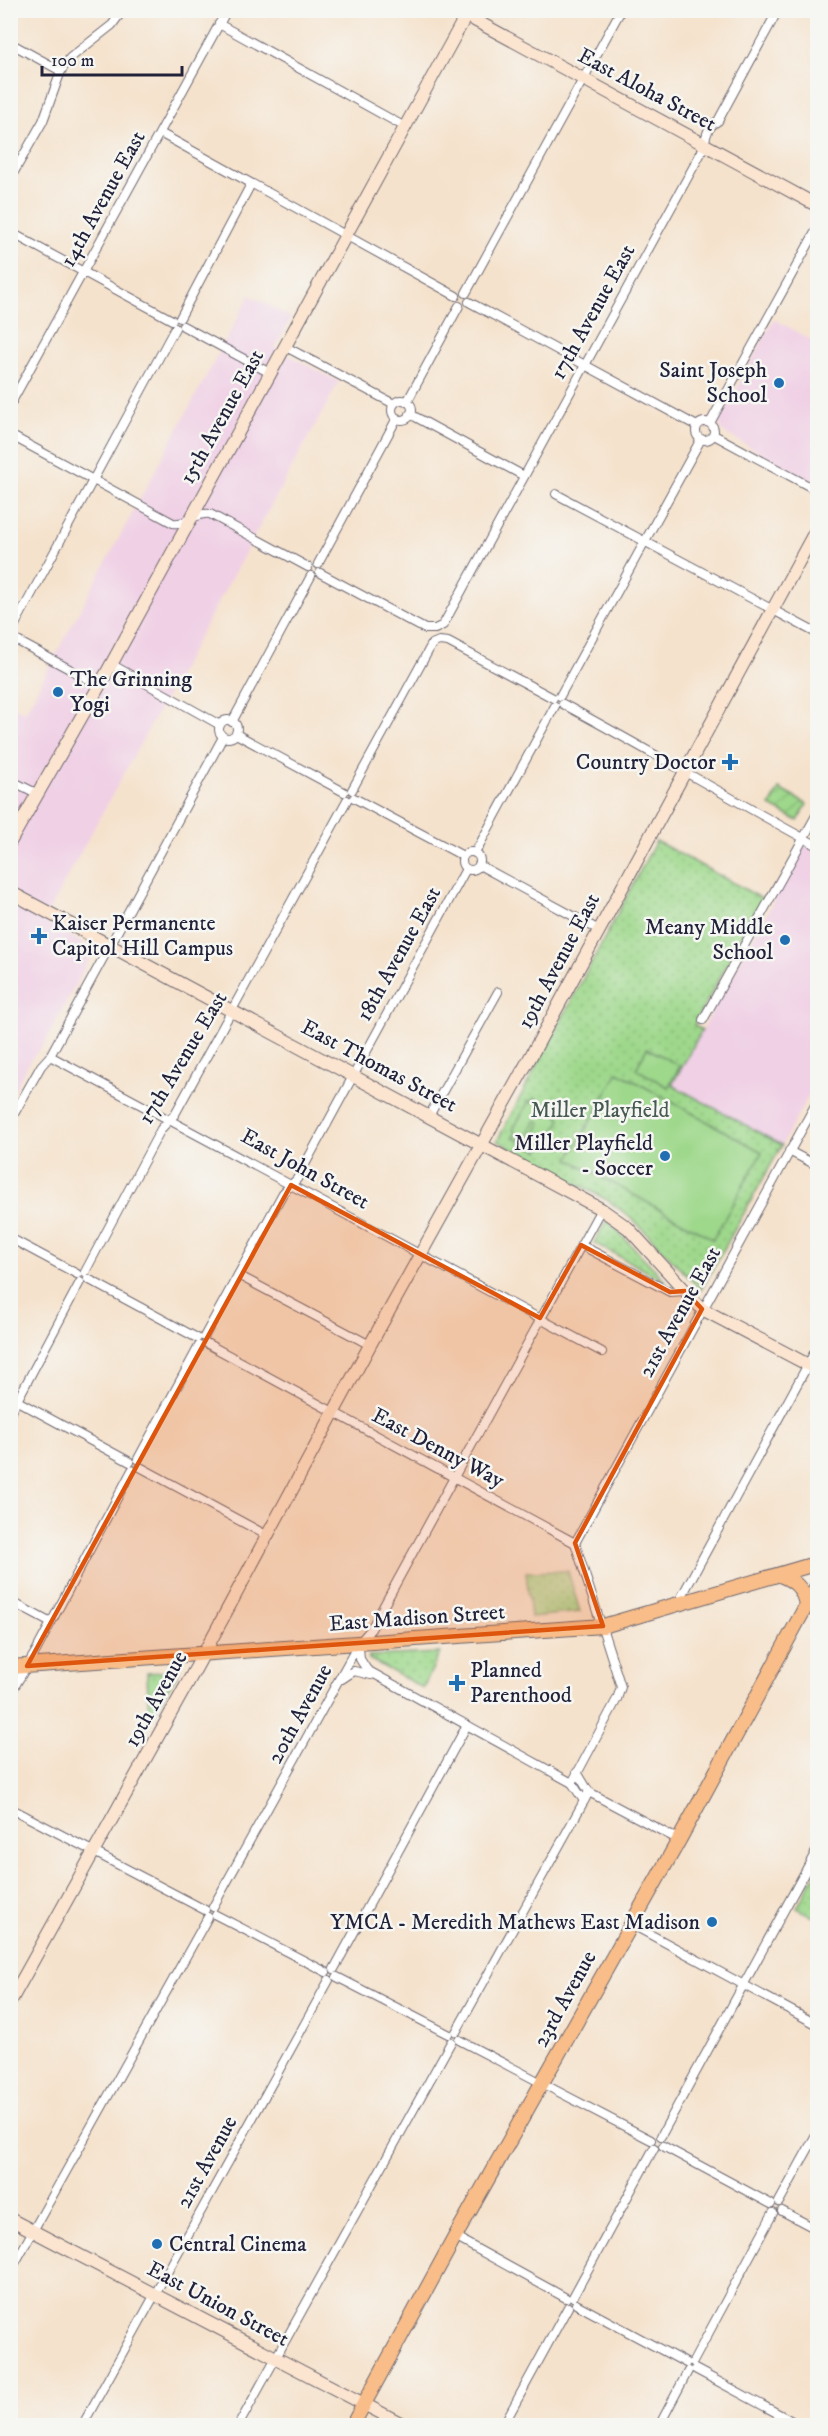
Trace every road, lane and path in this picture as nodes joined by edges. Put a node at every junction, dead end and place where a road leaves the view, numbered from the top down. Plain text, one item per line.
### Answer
1 (123, 10) edge
2 (226, 10) edge
3 (621, 10) edge
4 (778, 10) edge
5 (463, 12) edge
6 (219, 24) junction
7 (10, 43) edge
8 (61, 71) junction
9 (583, 79) junction
10 (405, 127) junction
11 (160, 133) junction
12 (705, 145) junction
13 (10, 179) edge
14 (251, 184) junction
15 (818, 206) edge
16 (818, 227) edge
17 (10, 232) edge
18 (345, 235) junction
19 (84, 272) junction
20 (456, 296) junction
21 (467, 298) junction
22 (459, 306) junction
23 (178, 323) junction
24 (284, 346) junction
25 (584, 364) junction
26 (270, 373) junction
27 (406, 402) junction
28 (394, 404) junction
29 (10, 405) edge
30 (410, 414) junction
31 (397, 418) junction
32 (710, 423) junction
33 (698, 426) junction
34 (10, 435) edge
35 (714, 435) junction
36 (701, 439) junction
37 (524, 476) junction
38 (93, 478) junction
39 (818, 491) edge
40 (556, 494) dead end
41 (191, 518) junction
42 (818, 526) edge
43 (645, 542) junction
44 (314, 570) junction
45 (772, 610) junction
46 (818, 634) edge
47 (10, 636) edge
48 (111, 664) junction
49 (99, 686) junction
50 (558, 701) junction
51 (232, 722) junction
52 (220, 725) junction
53 (236, 734) junction
54 (223, 737) junction
55 (685, 772) junction
56 (10, 780) edge
57 (38, 794) junction
58 (349, 795) junction
59 (818, 812) edge
60 (803, 838) junction
61 (10, 842) edge
62 (818, 846) edge
63 (475, 853) junction
64 (463, 856) junction
65 (479, 865) junction
66 (466, 869) junction
67 (10, 892) edge
68 (599, 930) junction
69 (110, 945) junction
70 (498, 992) dead end
71 (232, 1011) junction
72 (703, 1020) dead end
73 (50, 1056) junction
74 (353, 1076) junction
75 (818, 1100) edge
76 (429, 1116) junction
77 (170, 1120) junction
78 (10, 1121) edge
79 (481, 1146) junction
80 (789, 1151) junction
81 (818, 1166) edge
82 (291, 1185) junction
83 (601, 1209) junction
84 (10, 1238) edge
85 (581, 1245) junction
86 (420, 1255) junction
87 (238, 1275) junction
88 (82, 1277) junction
89 (685, 1291) junction
90 (702, 1309) junction
91 (540, 1318) junction
92 (201, 1341) junction
93 (370, 1345) junction
94 (818, 1346) edge
95 (602, 1352) dead end
96 (812, 1367) edge
97 (14, 1399) edge
98 (334, 1413) junction
99 (10, 1414) edge
100 (135, 1464) junction
101 (454, 1477) junction
102 (268, 1536) junction
103 (575, 1543) junction
104 (818, 1563) edge
105 (780, 1575) junction
106 (813, 1593) edge
107 (10, 1601) edge
108 (676, 1606) junction
109 (51, 1623) junction
110 (603, 1626) junction
111 (359, 1643) junction
112 (205, 1653) junction
113 (351, 1659) junction
114 (27, 1666) junction
115 (10, 1667) edge
116 (358, 1671) junction
117 (379, 1678) junction
118 (339, 1681) junction
119 (10, 1694) edge
120 (467, 1725) junction
121 (577, 1772) junction
122 (572, 1783) junction
123 (589, 1792) junction
124 (584, 1801) junction
125 (10, 1808) edge
126 (679, 1840) junction
127 (818, 1848) edge
128 (94, 1852) junction
129 (211, 1912) junction
130 (631, 1924) junction
131 (332, 1974) junction
132 (742, 1983) junction
133 (10, 2002) edge
134 (818, 2025) edge
135 (454, 2037) junction
136 (542, 2084) junction
137 (818, 2131) edge
138 (656, 2145) junction
139 (776, 2207) junction
140 (10, 2219) edge
141 (818, 2230) edge
142 (33, 2231) junction
143 (455, 2237) junction
144 (10, 2272) edge
145 (154, 2295) junction
146 (571, 2301) junction
147 (275, 2359) junction
148 (691, 2366) junction
149 (364, 2404) junction
150 (818, 2420) edge
151 (82, 2426) edge
152 (238, 2426) edge
153 (352, 2426) edge
154 (406, 2426) edge
155 (503, 2426) edge
156 (659, 2426) edge
157 (801, 2426) edge
158 (815, 2426) edge

1 - 8 street
2 - 6 street, 14th Avenue East
3 - 9 street
4 - 12 street, 17th Avenue East
5 - 9 street, East Aloha Street
5 - 10 street, 15th Avenue East
6 - 10 street
6 - 11 street, 14th Avenue East
7 - 8 street
8 - 13 street
9 - 12 street, East Aloha Street
9 - 21 street
10 - 18 street, 15th Avenue East
11 - 14 street
11 - 19 street, 14th Avenue East
12 - 15 street, East Aloha Street
12 - 25 street, 17th Avenue East
14 - 18 street
14 - 23 street
16 - 32 street
17 - 19 street
18 - 20 street
18 - 24 street, 15th Avenue East
19 - 23 street
19 - 29 street, 14th Avenue East
20 - 21 street
20 - 22 street
21 - 22 street
21 - 25 street
22 - 27 street
23 - 26 street
23 - 38 street
24 - 26 street, 15th Avenue East
24 - 28 street
25 - 33 street
25 - 37 street, 17th Avenue East
26 - 41 street, 15th Avenue East
27 - 28 street
27 - 30 street
28 - 31 street
30 - 31 street
30 - 37 street
31 - 44 street
32 - 33 street
32 - 35 street
33 - 36 street
34 - 38 street
35 - 36 street
35 - 39 street
36 - 43 street
37 - 44 street, 17th Avenue East
38 - 41 street
38 - 47 street
40 - 43 street
41 - 44 street
41 - 48 street, 15th Avenue East
42 - 45 street, 19th Avenue East
43 - 45 street
43 - 50 street
44 - 51 street
45 - 46 street
45 - 55 street, 19th Avenue East
47 - 49 street
48 - 49 street, 15th Avenue East
48 - 52 street
49 - 57 street, 15th Avenue East
50 - 55 street
50 - 58 street, 17th Avenue East
50 - 63 street
51 - 52 street
51 - 53 street
52 - 54 street
53 - 54 street
53 - 58 street
54 - 69 street
55 - 60 street
55 - 68 street, 19th Avenue East
56 - 57 street
57 - 61 street, 15th Avenue East
58 - 64 street
58 - 71 street, 17th Avenue East
59 - 60 street
60 - 62 street
60 - 72 street
63 - 64 street
63 - 65 street
64 - 66 street
65 - 66 street
65 - 68 street
66 - 74 street, 18th Avenue East
67 - 69 street, East Thomas Street
68 - 79 street, 19th Avenue East
69 - 71 street, East Thomas Street
69 - 73 street
70 - 76 street
71 - 74 street, East Thomas Street
71 - 77 street, 17th Avenue East
73 - 77 street, East John Street
73 - 78 street
74 - 76 street, East Thomas Street
74 - 82 street, 18th Avenue East
75 - 80 street, 21st Avenue East
76 - 79 street, East Thomas Street
77 - 82 street, East John Street
77 - 88 street, 17th Avenue East
79 - 83 street, East Thomas Street
79 - 86 street, 19th Avenue East
80 - 81 street
80 - 90 street, 21st Avenue East
82 - 86 street, East John Street
82 - 87 street, 18th Avenue East
83 - 85 street, 20th Avenue
83 - 89 street, East Thomas Street
84 - 88 street, East Denny Way
85 - 89 street
85 - 91 street, 20th Avenue
86 - 91 street, East John Street
86 - 93 street, 19th Avenue East
87 - 92 street, 18th Avenue East
87 - 93 street
88 - 92 street, East Denny Way
88 - 97 street, 17th Avenue East
89 - 90 street, East Thomas Street
90 - 96 street
90 - 103 street, 21st Avenue East
91 - 95 street, East John Street
91 - 101 street, 20th Avenue
92 - 98 street, East Denny Way
92 - 100 street, 18th Avenue East
93 - 98 street, 19th Avenue East
94 - 96 street
96 - 108 street
97 - 99 street, 17th Avenue East
97 - 100 street
98 - 101 street, East Denny Way
98 - 102 street, 19th Avenue
100 - 102 street
100 - 109 street, 18th Avenue East
101 - 103 street, East Denny Way
101 - 111 street, 20th Avenue
102 - 112 street, 19th Avenue
103 - 110 street
104 - 105 main road, East Madison Street
105 - 106 main road
105 - 108 main road, East Madison Street
106 - 126 main road, 23rd Avenue
107 - 109 street
108 - 110 main road, East Madison Street
109 - 114 street, 18th Avenue East
110 - 111 main road, East Madison Street
110 - 121 street
111 - 112 main road, East Madison Street
111 - 113 street, 20th Avenue
111 - 117 street
112 - 114 main road, East Madison Street
112 - 128 street, 19th Avenue
113 - 116 street
113 - 118 street, 20th Avenue
114 - 115 main road, East Madison Street
114 - 119 street, 18th Avenue East
116 - 117 street
116 - 118 street
117 - 120 street
118 - 129 street, 20th Avenue
120 - 122 street
120 - 131 street, 21st Avenue
121 - 122 street
121 - 123 street
122 - 124 street
123 - 124 street
123 - 126 street
124 - 135 street
125 - 128 street
126 - 130 main road, 23rd Avenue
127 - 132 street
128 - 129 street
128 - 133 street, 19th Avenue
129 - 131 street
129 - 142 street, 20th Avenue
130 - 132 street
130 - 136 main road, 23rd Avenue
131 - 135 street
131 - 145 street, 21st Avenue
132 - 134 street
132 - 138 street
135 - 136 street
135 - 147 street
136 - 138 street
136 - 143 main road, 23rd Avenue
137 - 139 street
138 - 139 street
138 - 146 street
139 - 141 street
139 - 148 street
140 - 142 street, East Union Street
142 - 144 street, 20th Avenue
142 - 145 street, East Union Street
143 - 146 street
143 - 149 main road, 23rd Avenue
145 - 147 street, East Union Street
145 - 151 street, 21st Avenue
146 - 148 street
146 - 155 street
147 - 149 street, East Union Street
147 - 152 street
148 - 156 street
148 - 157 street
149 - 153 main road, 23rd Avenue
149 - 154 street, East Union Street
150 - 158 street

